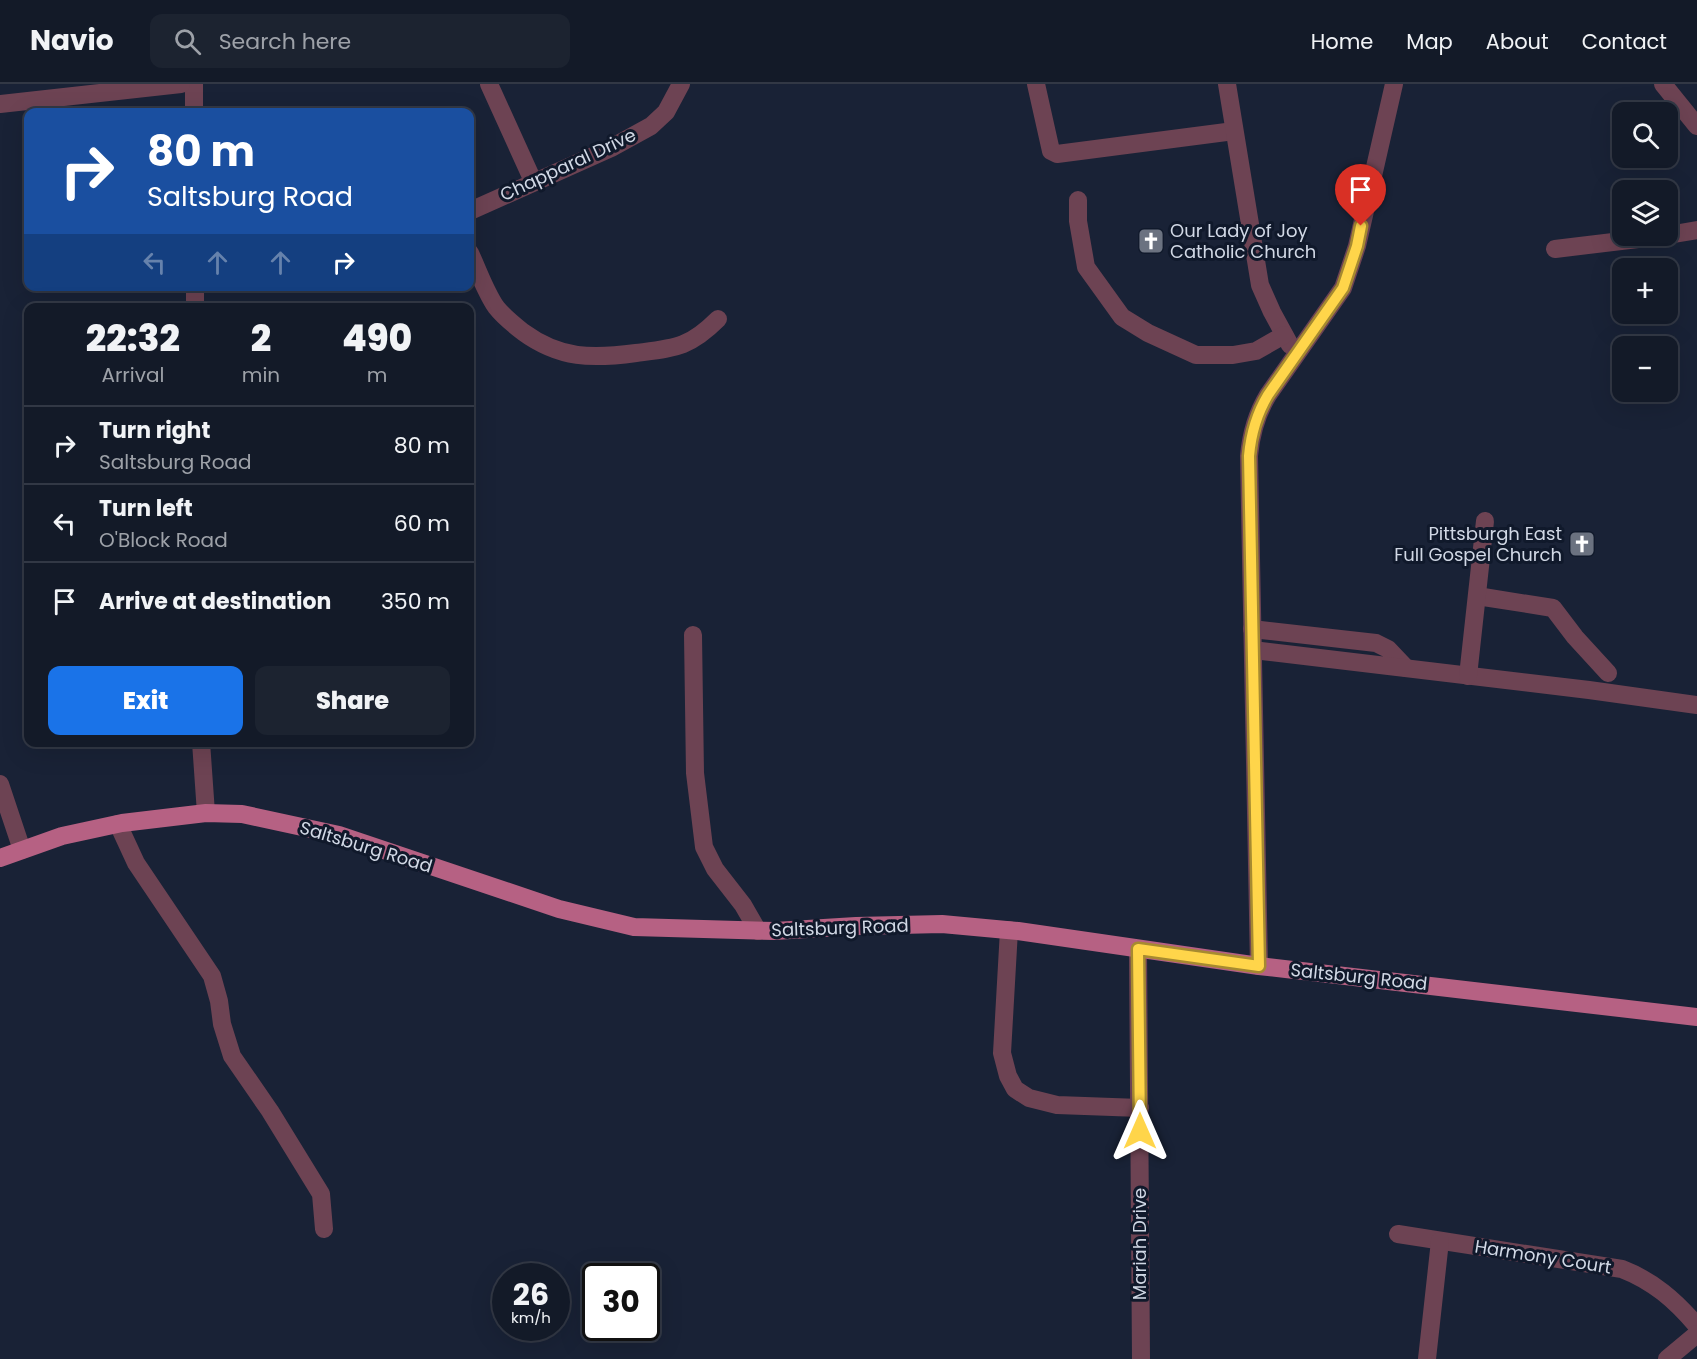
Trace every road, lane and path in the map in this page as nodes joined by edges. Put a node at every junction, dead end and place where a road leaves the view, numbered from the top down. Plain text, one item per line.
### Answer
1 (181, 84) edge
2 (194, 84) edge
3 (489, 84) edge
4 (681, 84) edge
5 (1036, 84) edge
6 (1227, 84) edge
7 (1394, 84) edge
8 (1663, 84) edge
9 (0, 104) edge
10 (194, 108) edge
11 (1697, 126) edge
12 (1234, 131) junction
13 (533, 181) junction
14 (1078, 201) dead end
15 (474, 209) edge
16 (1697, 230) edge
17 (1678, 233) edge
18 (1612, 242) edge
19 (1554, 249) dead end
20 (474, 261) edge
21 (718, 320) dead end
22 (1284, 335) junction
23 (1295, 354) junction
24 (1485, 521) dead end
25 (1477, 596) junction
26 (1252, 629) junction
27 (693, 635) dead end
28 (1253, 650) junction
29 (1406, 668) junction
30 (1608, 673) dead end
31 (1468, 676) junction
32 (1697, 705) edge
33 (201, 747) edge
34 (0, 784) edge
35 (206, 813) junction
36 (118, 824) junction
37 (22, 850) junction
38 (0, 858) edge
39 (1009, 930) junction
40 (758, 931) junction
41 (1138, 949) junction
42 (1259, 966) junction
43 (1697, 1017) edge
44 (1140, 1108) junction
45 (324, 1229) dead end
46 (1398, 1234) dead end
47 (1440, 1241) junction
48 (1697, 1326) edge
49 (1697, 1334) edge
50 (1141, 1359) edge
51 (1427, 1359) edge
52 (1667, 1359) edge

1 - 9 street
2 - 10 street
3 - 13 street
4 - 13 street, Chapparal Drive
5 - 12 street
6 - 12 street
7 - 23 street
8 - 11 street
12 - 22 street
13 - 15 street, Chapparal Drive
14 - 22 street
16 - 17 street
18 - 19 street
20 - 21 street
22 - 23 street
23 - 26 street
24 - 25 street
25 - 30 street
25 - 31 street
26 - 28 street
26 - 29 street
27 - 40 street
28 - 29 street
28 - 42 street
29 - 31 street
31 - 32 street
33 - 35 street
34 - 37 street
35 - 36 main road, Saltsburg Road
35 - 40 main road, Saltsburg Road
36 - 37 main road, Saltsburg Road
36 - 45 street
37 - 38 main road, Saltsburg Road
39 - 40 main road, Saltsburg Road
39 - 41 main road, Saltsburg Road
39 - 44 street
41 - 42 main road, Saltsburg Road
41 - 44 street, Mariah Drive
42 - 43 main road, Saltsburg Road
44 - 50 street, Mariah Drive
46 - 47 street, Harmony Court
47 - 48 street, Harmony Court
47 - 51 street
49 - 52 street

